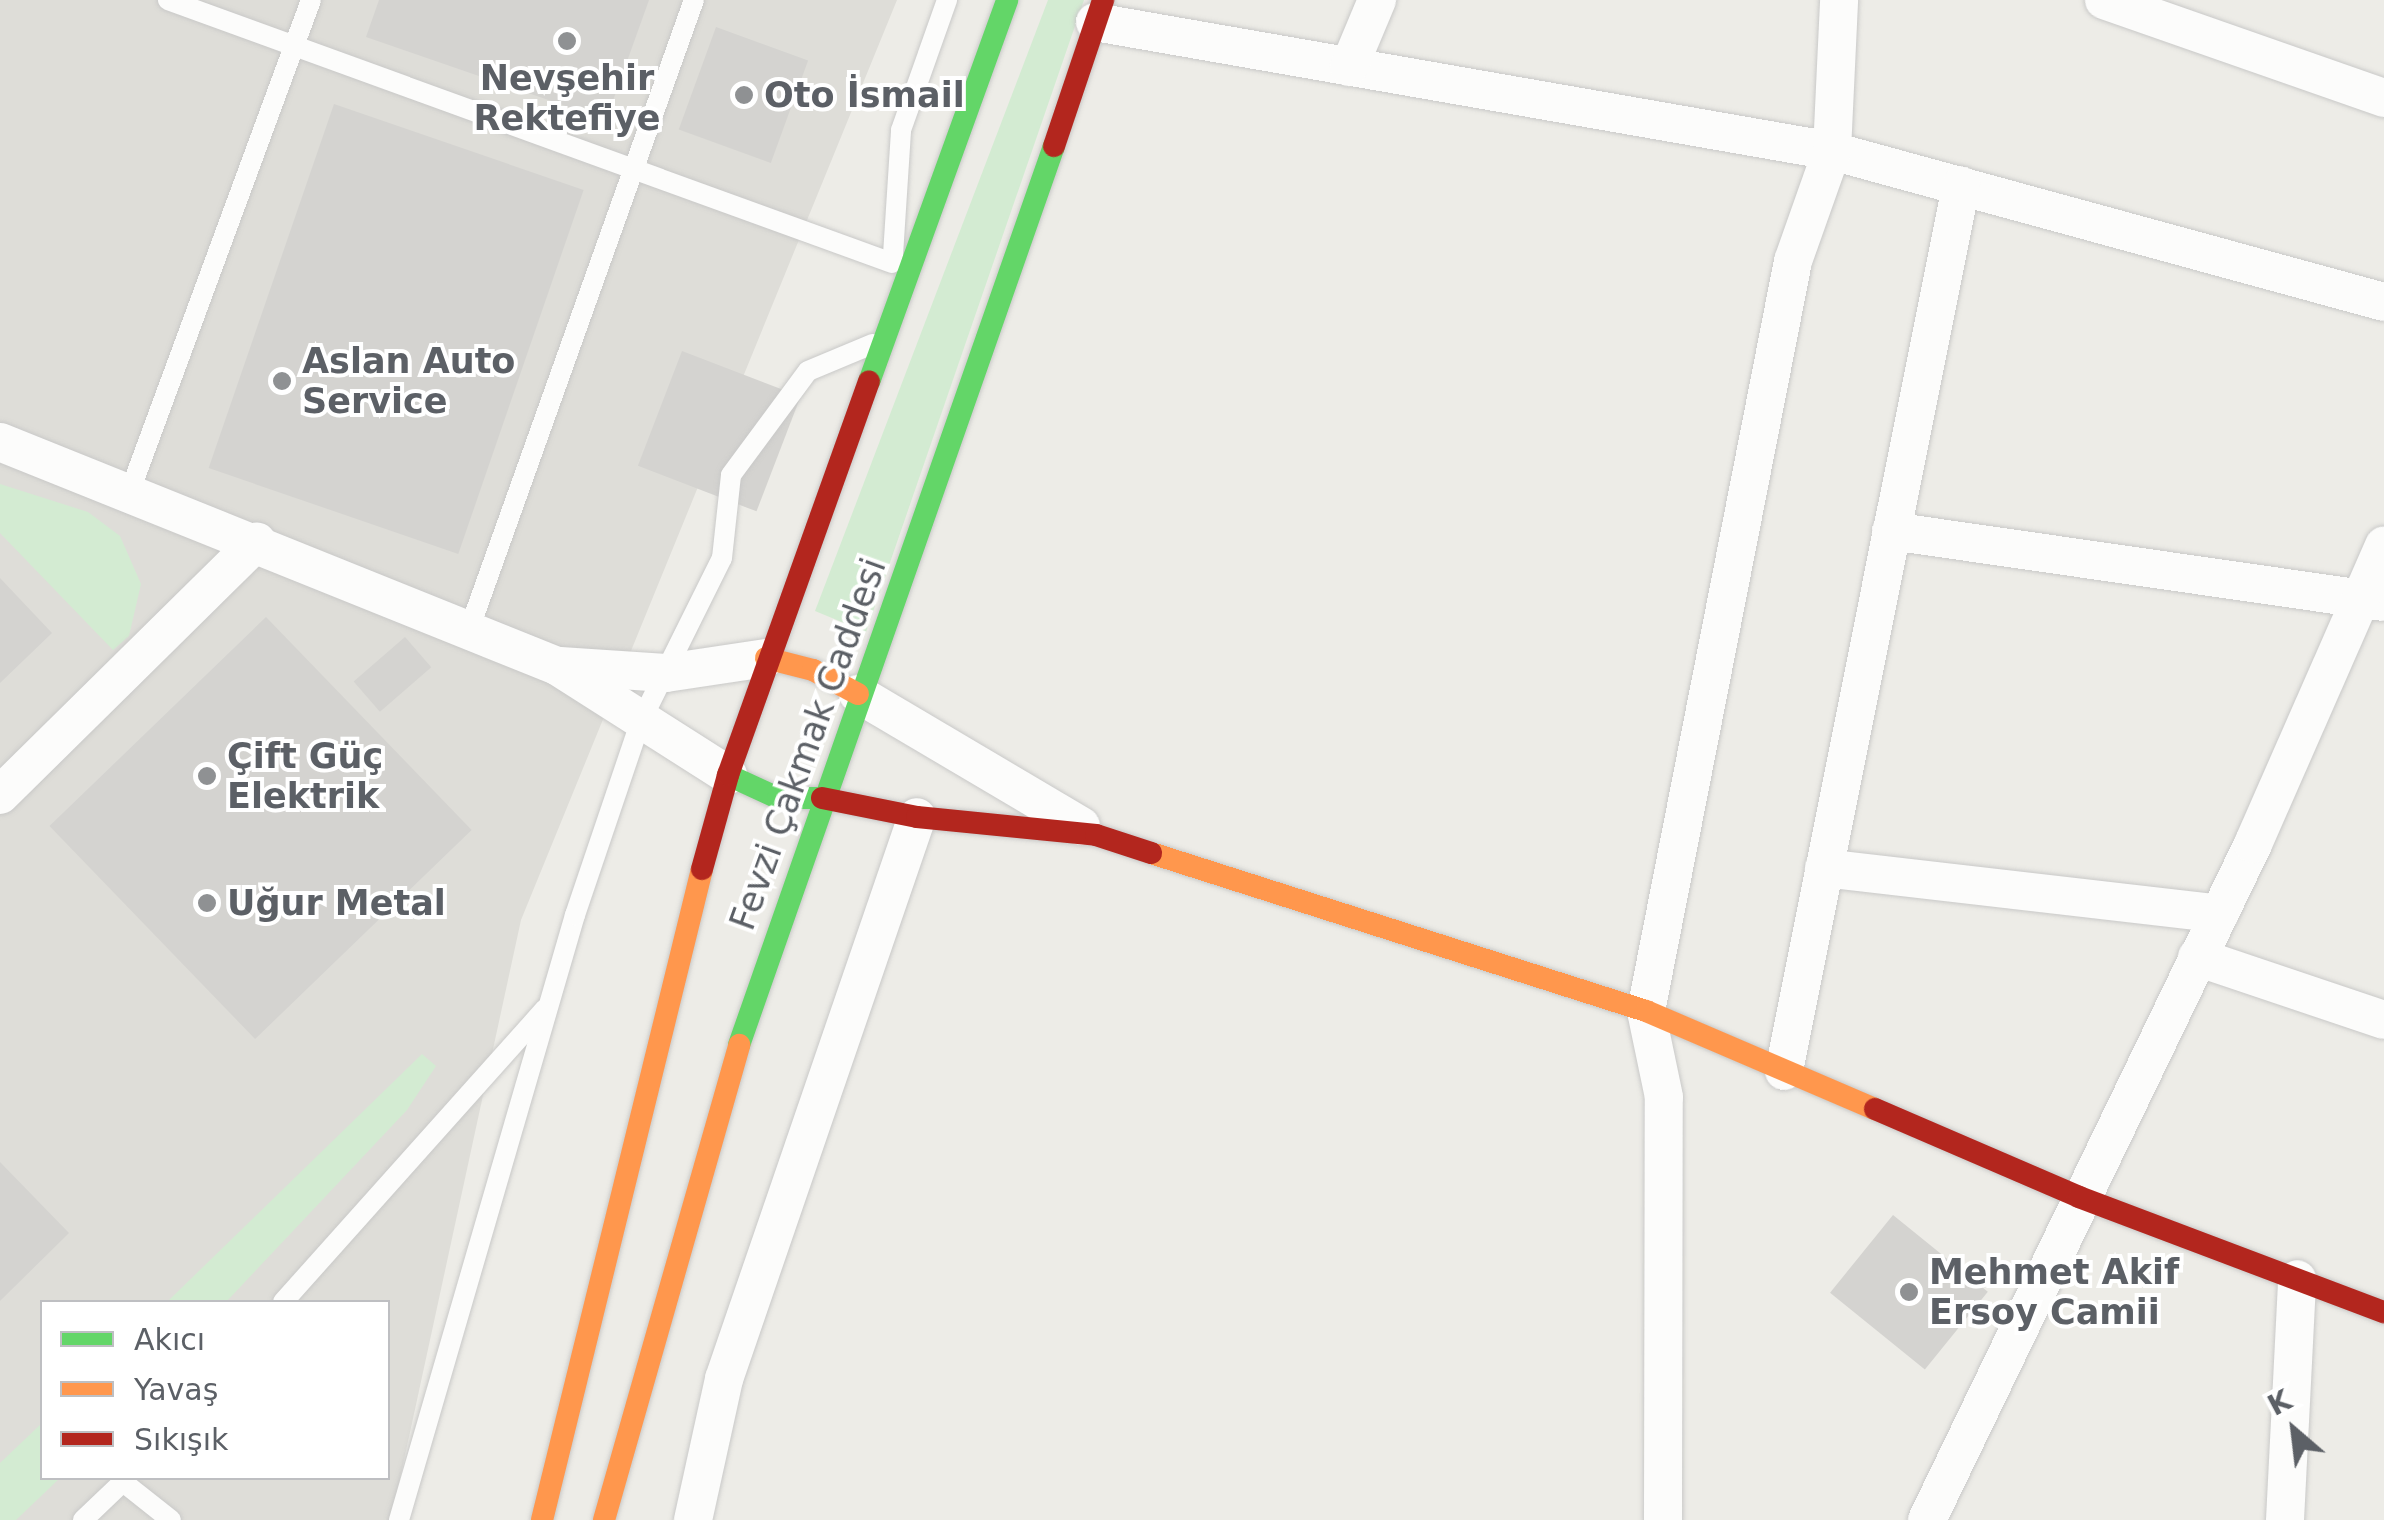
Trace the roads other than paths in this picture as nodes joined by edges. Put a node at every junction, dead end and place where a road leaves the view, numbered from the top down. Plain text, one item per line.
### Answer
1 (168, 0) edge
2 (310, 0) edge
3 (694, 0) edge
4 (948, 0) edge
5 (1007, 0) edge
6 (1377, 0) edge
7 (1839, 0) edge
8 (2104, 0) edge
9 (1099, 11) edge
10 (294, 44) junction
11 (1349, 66) junction
12 (2384, 98) edge
13 (1832, 151) junction
14 (633, 168) junction
15 (1960, 186) junction
16 (892, 263) junction
17 (2384, 302) edge
18 (888, 337) junction
19 (0, 442) edge
20 (130, 491) junction
21 (1891, 532) junction
22 (256, 542) junction
23 (2384, 545) edge
24 (2373, 599) edge
25 (469, 630) junction
26 (766, 658) junction
27 (557, 666) junction
28 (666, 673) junction
29 (858, 694) junction
30 (640, 723) junction
31 (728, 775) junction
32 (0, 795) edge
33 (822, 798) junction
34 (918, 817) junction
35 (1096, 835) junction
36 (1824, 868) junction
37 (2218, 914) junction
38 (2197, 957) junction
39 (549, 1004) junction
40 (1646, 1012) junction
41 (2384, 1020) edge
42 (1784, 1071) junction
43 (2079, 1197) junction
44 (2297, 1279) junction
45 (285, 1300) edge
46 (2384, 1312) edge
47 (125, 1480) edge
48 (84, 1520) edge
49 (171, 1520) edge
50 (399, 1520) edge
51 (542, 1520) edge
52 (604, 1520) edge
53 (693, 1520) edge
54 (1663, 1520) edge
55 (1928, 1520) edge
56 (2285, 1520) edge

1 - 10 lane
2 - 10 lane
3 - 14 lane
4 - 16 lane
5 - 18 main road, Fevzi Çakmak Caddesi
6 - 11 street
7 - 13 street
8 - 12 street
9 - 11 street
9 - 29 main road, Fevzi Çakmak Caddesi
10 - 14 lane
10 - 20 lane
11 - 13 street
13 - 15 street
13 - 40 street
14 - 16 lane
14 - 25 lane
15 - 17 street
15 - 21 street
16 - 18 lane
18 - 26 main road, Fevzi Çakmak Caddesi
18 - 28 lane
19 - 20 street
20 - 22 street
21 - 24 street
21 - 36 street
22 - 25 street
22 - 32 street
23 - 24 street
24 - 37 street
25 - 27 street
26 - 28 street
26 - 29 main road
26 - 31 main road, Fevzi Çakmak Caddesi
27 - 28 street
27 - 30 street
28 - 30 lane
29 - 33 main road, Fevzi Çakmak Caddesi
29 - 35 street
30 - 31 street
30 - 39 lane
31 - 33 main road
31 - 51 main road, Fevzi Çakmak Caddesi
33 - 34 main road
33 - 52 main road, Fevzi Çakmak Caddesi
34 - 35 main road
34 - 53 street
35 - 40 main road
36 - 37 street
36 - 42 street
37 - 38 street
38 - 41 street
38 - 43 street
39 - 45 lane
39 - 50 lane
40 - 42 main road
40 - 54 street
42 - 43 main road
43 - 44 main road
43 - 55 street
44 - 46 main road
44 - 56 street
47 - 48 lane
47 - 49 lane

